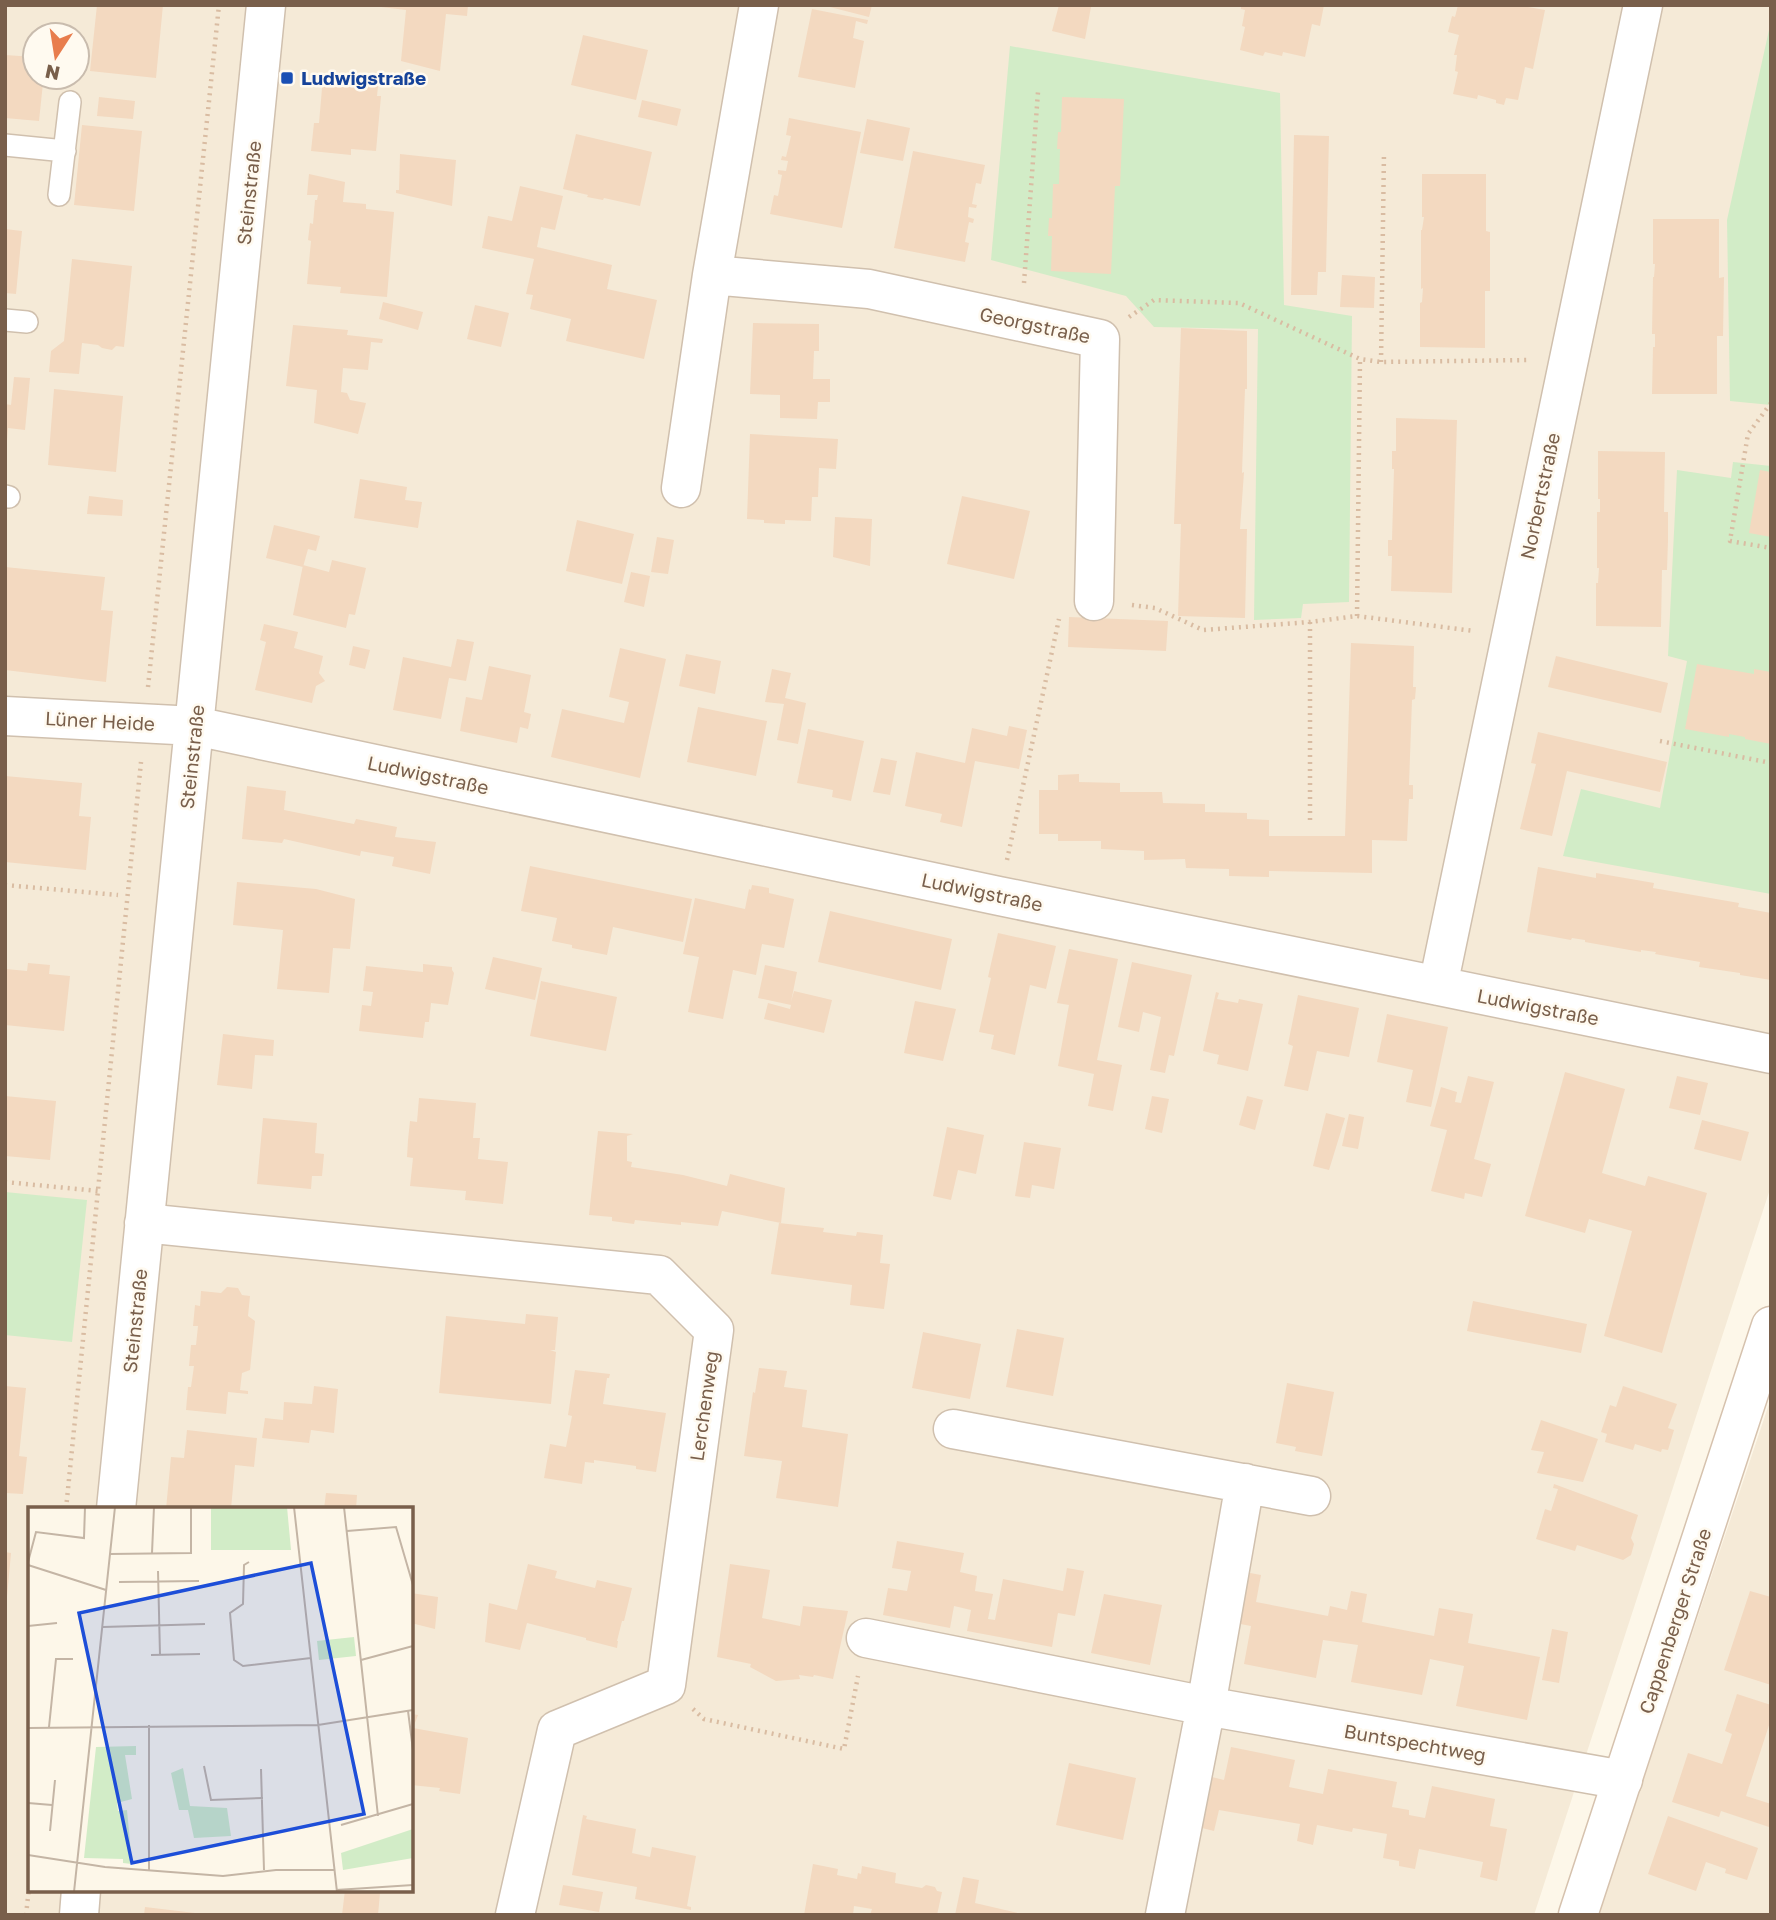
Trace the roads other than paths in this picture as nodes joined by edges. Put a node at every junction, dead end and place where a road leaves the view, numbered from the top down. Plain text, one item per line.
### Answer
1 (266, 5) edge
2 (759, 5) edge
3 (1643, 5) edge
4 (70, 102) dead end
5 (5, 145) edge
6 (65, 151) junction
7 (59, 195) dead end
8 (712, 275) junction
9 (5, 320) edge
10 (27, 322) dead end
11 (681, 488) dead end
12 (1094, 601) road end
13 (5, 716) edge
14 (195, 726) junction
15 (1438, 986) junction
16 (1771, 1054) edge
17 (144, 1223) junction
18 (1771, 1326) edge
19 (953, 1429) dead end
20 (1245, 1483) junction
21 (1311, 1496) dead end
22 (116, 1507) edge
23 (866, 1637) road end
24 (1206, 1706) junction
25 (1623, 1780) junction
26 (81, 1892) edge
27 (79, 1915) edge
28 (515, 1915) edge
29 (1165, 1915) edge
30 (1578, 1915) edge

1 - 14 street, Steinstraße
2 - 8 street
3 - 15 street, Norbertstraße
4 - 6 lane
5 - 6 lane
6 - 7 lane
8 - 11 street
8 - 12 street, Georgstraße
9 - 10 lane
13 - 14 street, Lüner Heide
14 - 15 street, Ludwigstraße
14 - 17 street, Steinstraße
15 - 16 street, Ludwigstraße
17 - 22 street, Steinstraße
17 - 28 street, Lerchenweg
18 - 25 street, Cappenberger Straße
19 - 20 street
20 - 21 street
20 - 24 street
23 - 24 street, Buntspechtweg
24 - 25 street, Buntspechtweg
24 - 29 street
25 - 30 street, Cappenberger Straße
26 - 27 street

